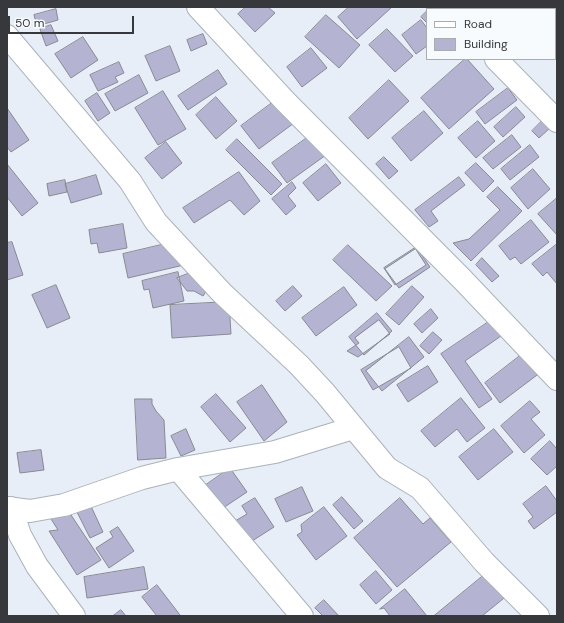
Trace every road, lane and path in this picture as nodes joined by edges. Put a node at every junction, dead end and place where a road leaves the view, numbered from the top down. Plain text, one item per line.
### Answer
1 (198, 7) edge
2 (7, 36) edge
3 (497, 60) edge
4 (557, 121) edge
5 (557, 379) edge
6 (353, 428) junction
7 (178, 469) junction
8 (9, 508) edge
9 (74, 616) edge
10 (302, 616) edge
11 (538, 616) edge

1 - 5 street
2 - 6 street
3 - 4 street
6 - 7 street
6 - 11 street
7 - 8 street
7 - 10 street
8 - 9 street

